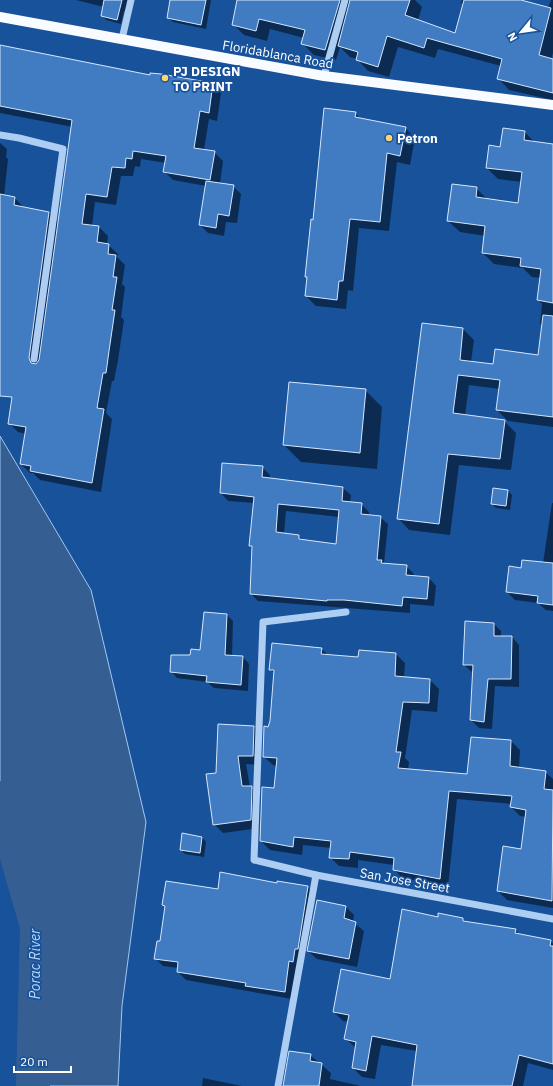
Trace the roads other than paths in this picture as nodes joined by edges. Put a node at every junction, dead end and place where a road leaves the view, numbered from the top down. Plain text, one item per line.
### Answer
1 (132, 0) edge
2 (344, 0) edge
3 (0, 17) edge
4 (122, 39) junction
5 (324, 76) junction
6 (553, 105) edge
7 (0, 135) edge
8 (34, 359) dead end
9 (346, 612) dead end
10 (316, 875) junction
11 (553, 919) edge
12 (278, 1086) edge

1 - 4 street
2 - 5 street
3 - 4 main road, Floridablanca Road
4 - 5 main road, Floridablanca Road
5 - 6 main road, Floridablanca Road
7 - 8 street
9 - 10 street, San Jose Street
10 - 11 street, San Jose Street
10 - 12 street

